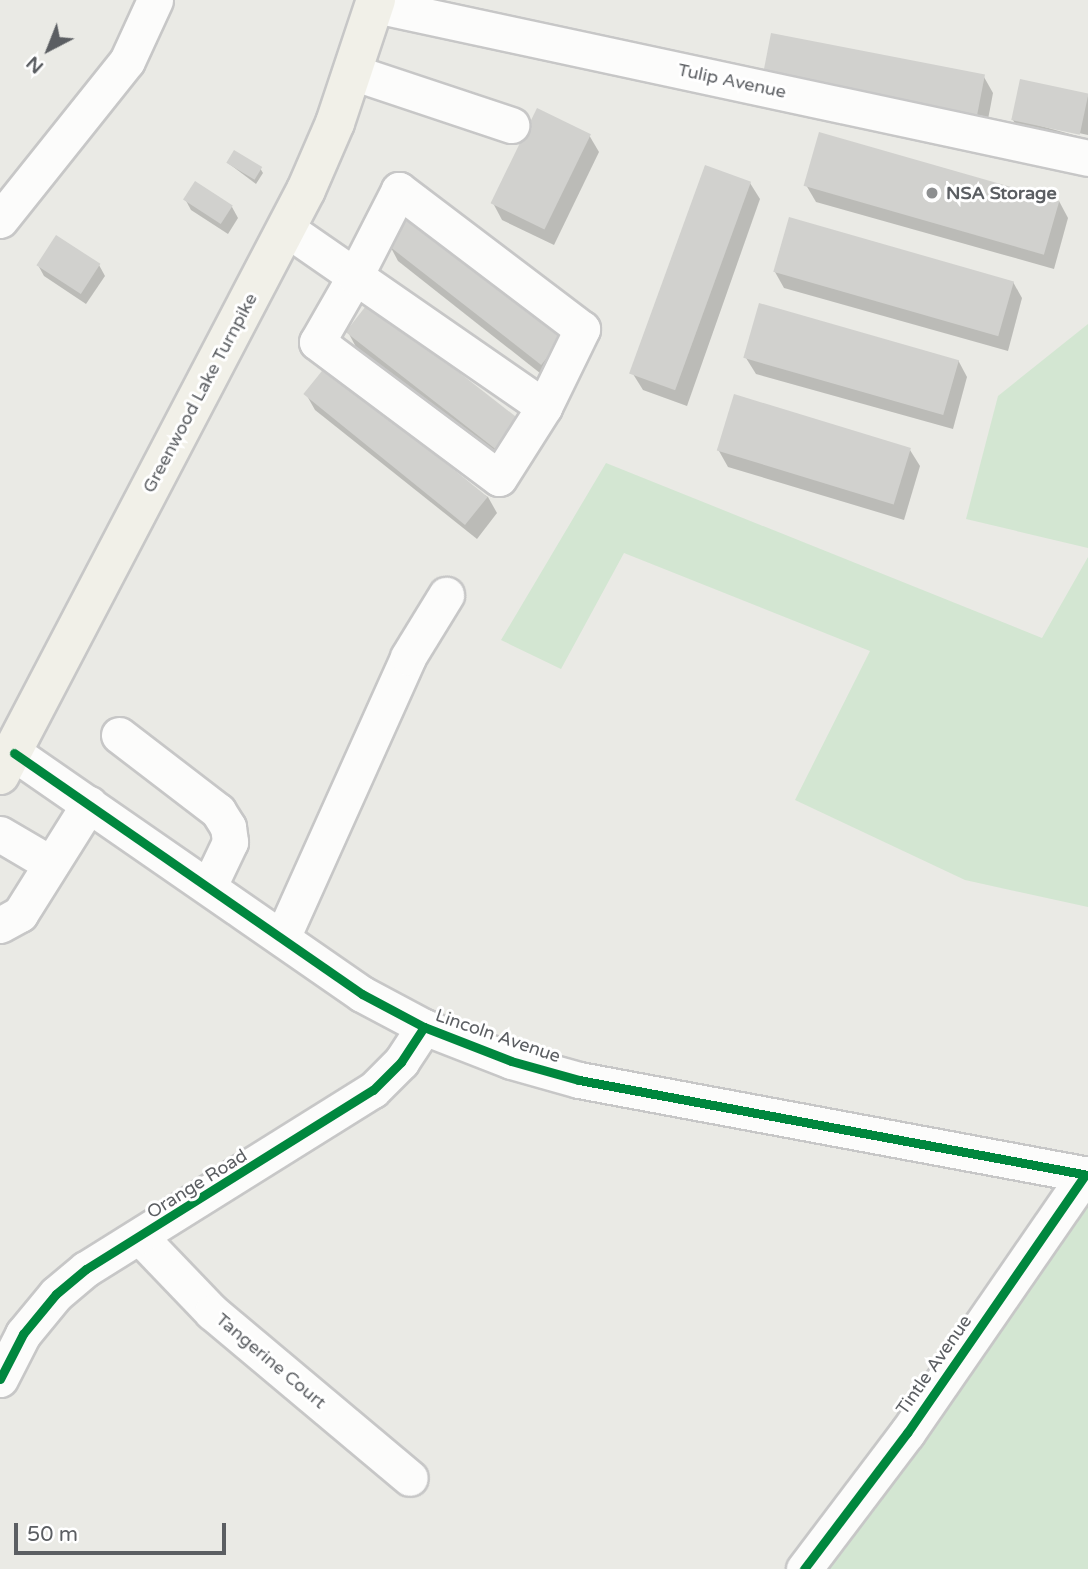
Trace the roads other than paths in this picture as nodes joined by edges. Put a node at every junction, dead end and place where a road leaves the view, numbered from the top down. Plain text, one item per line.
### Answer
1 (155, 0) edge
2 (376, 2) edge
3 (352, 72) junction
4 (511, 125) dead end
5 (1088, 158) edge
6 (0, 220) edge
7 (287, 229) junction
8 (355, 276) junction
9 (544, 407) junction
10 (446, 595) dead end
11 (119, 735) dead end
12 (7, 764) edge
13 (89, 804) junction
14 (0, 834) edge
15 (51, 864) junction
16 (209, 886) junction
17 (0, 925) edge
18 (282, 938) junction
19 (425, 1027) junction
20 (1086, 1175) edge
21 (140, 1237) junction
22 (0, 1379) edge
23 (410, 1478) dead end
24 (804, 1569) edge

1 - 6 street
2 - 3 main road, Greenwood Lake Turnpike
2 - 5 street, Tulip Avenue
3 - 4 street
3 - 7 main road, Greenwood Lake Turnpike
7 - 8 street
7 - 12 main road, Greenwood Lake Turnpike
8 - 9 street
8 - 9 street
8 - 9 street
10 - 18 street
11 - 16 street
12 - 13 street, Lincoln Avenue
13 - 15 street
13 - 16 street, Lincoln Avenue
14 - 15 street
15 - 17 street
16 - 18 street, Lincoln Avenue
18 - 19 street, Lincoln Avenue
19 - 20 street, Lincoln Avenue
19 - 21 street, Orange Road
20 - 24 street, Tintle Avenue
21 - 22 street, Orange Road
21 - 23 street, Tangerine Court

